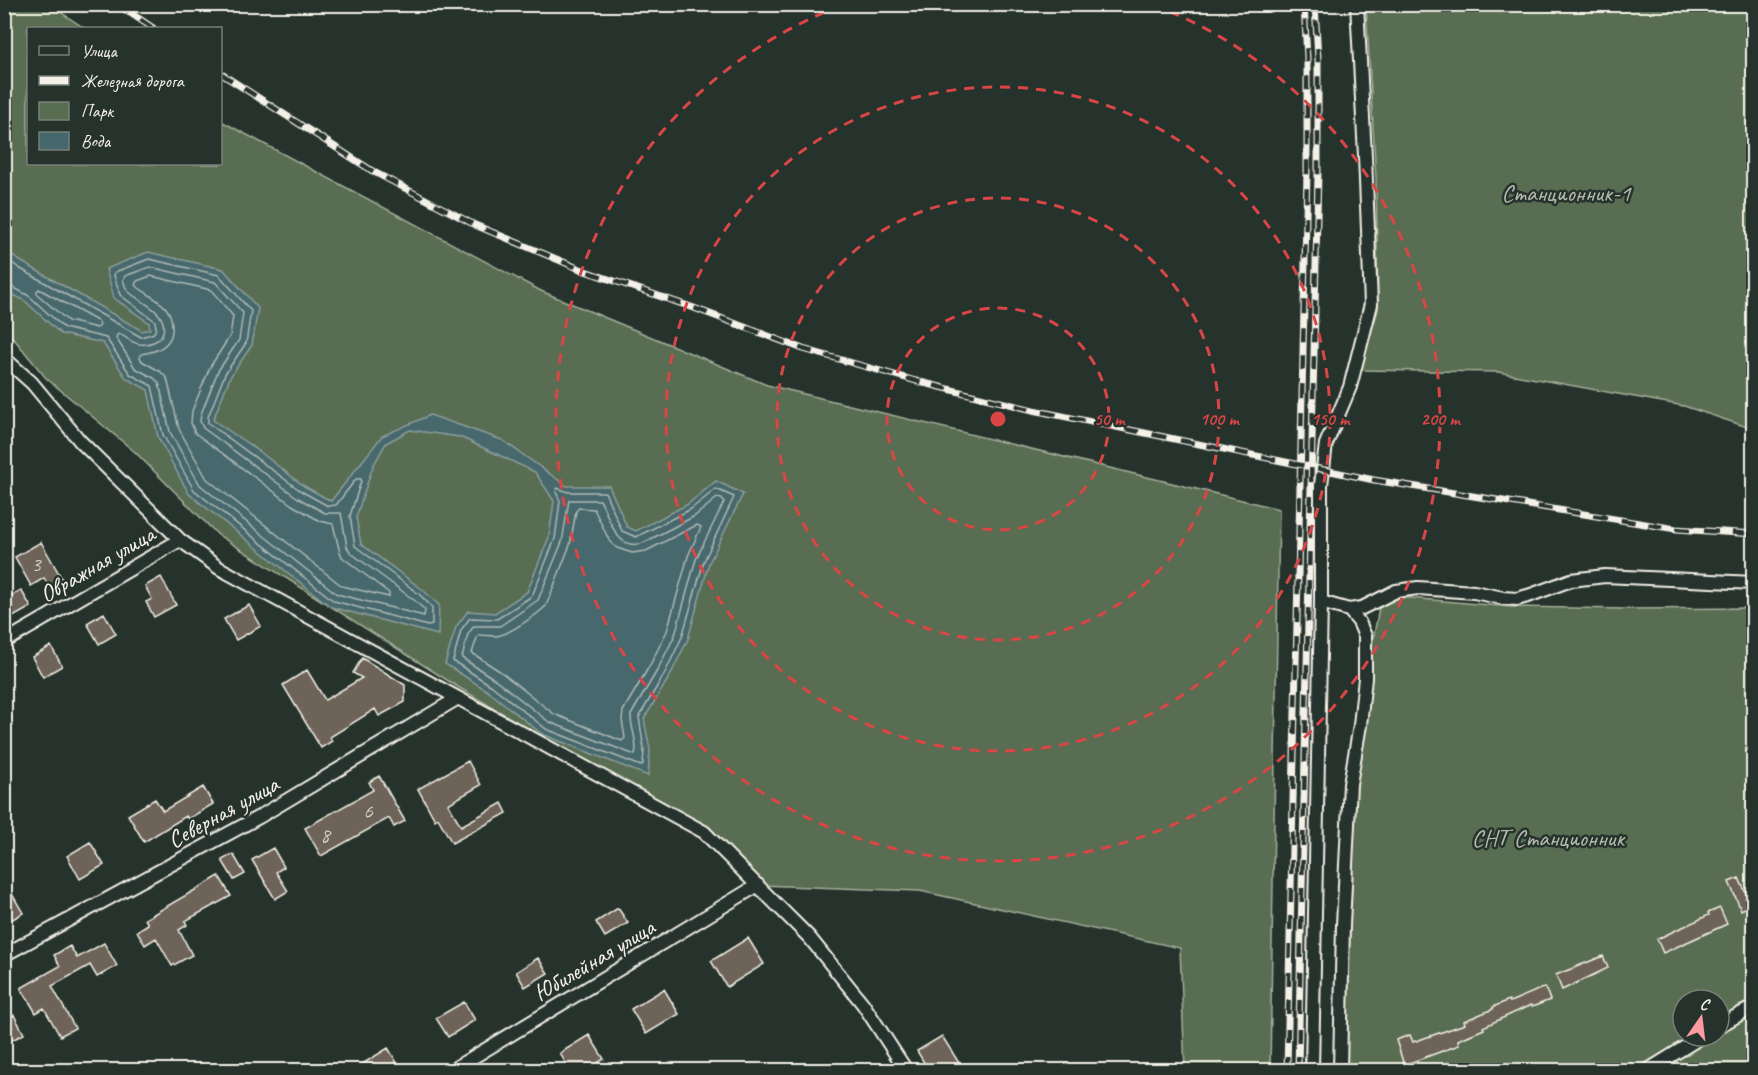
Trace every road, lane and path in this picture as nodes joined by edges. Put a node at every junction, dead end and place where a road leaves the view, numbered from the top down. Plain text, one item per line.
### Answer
1 (1357, 4) edge
2 (4, 358) edge
3 (180, 540) junction
4 (1754, 583) edge
5 (1322, 602) junction
6 (1349, 610) junction
7 (4, 642) edge
8 (458, 698) junction
9 (758, 885) junction
10 (4, 956) edge
11 (1754, 1007) edge
12 (1731, 1019) edge
13 (1684, 1048) edge
14 (452, 1071) edge
15 (906, 1071) edge
16 (1312, 1071) edge
17 (1340, 1071) edge
18 (1648, 1071) edge

1 - 5 street
2 - 3 street
3 - 7 street, Овражная улица
3 - 8 street
4 - 6 street
5 - 6 street
5 - 16 street
6 - 17 street
8 - 9 street
8 - 10 street, Северная улица
9 - 14 street, Юбилейная улица
9 - 15 street
11 - 12 street
13 - 18 street

